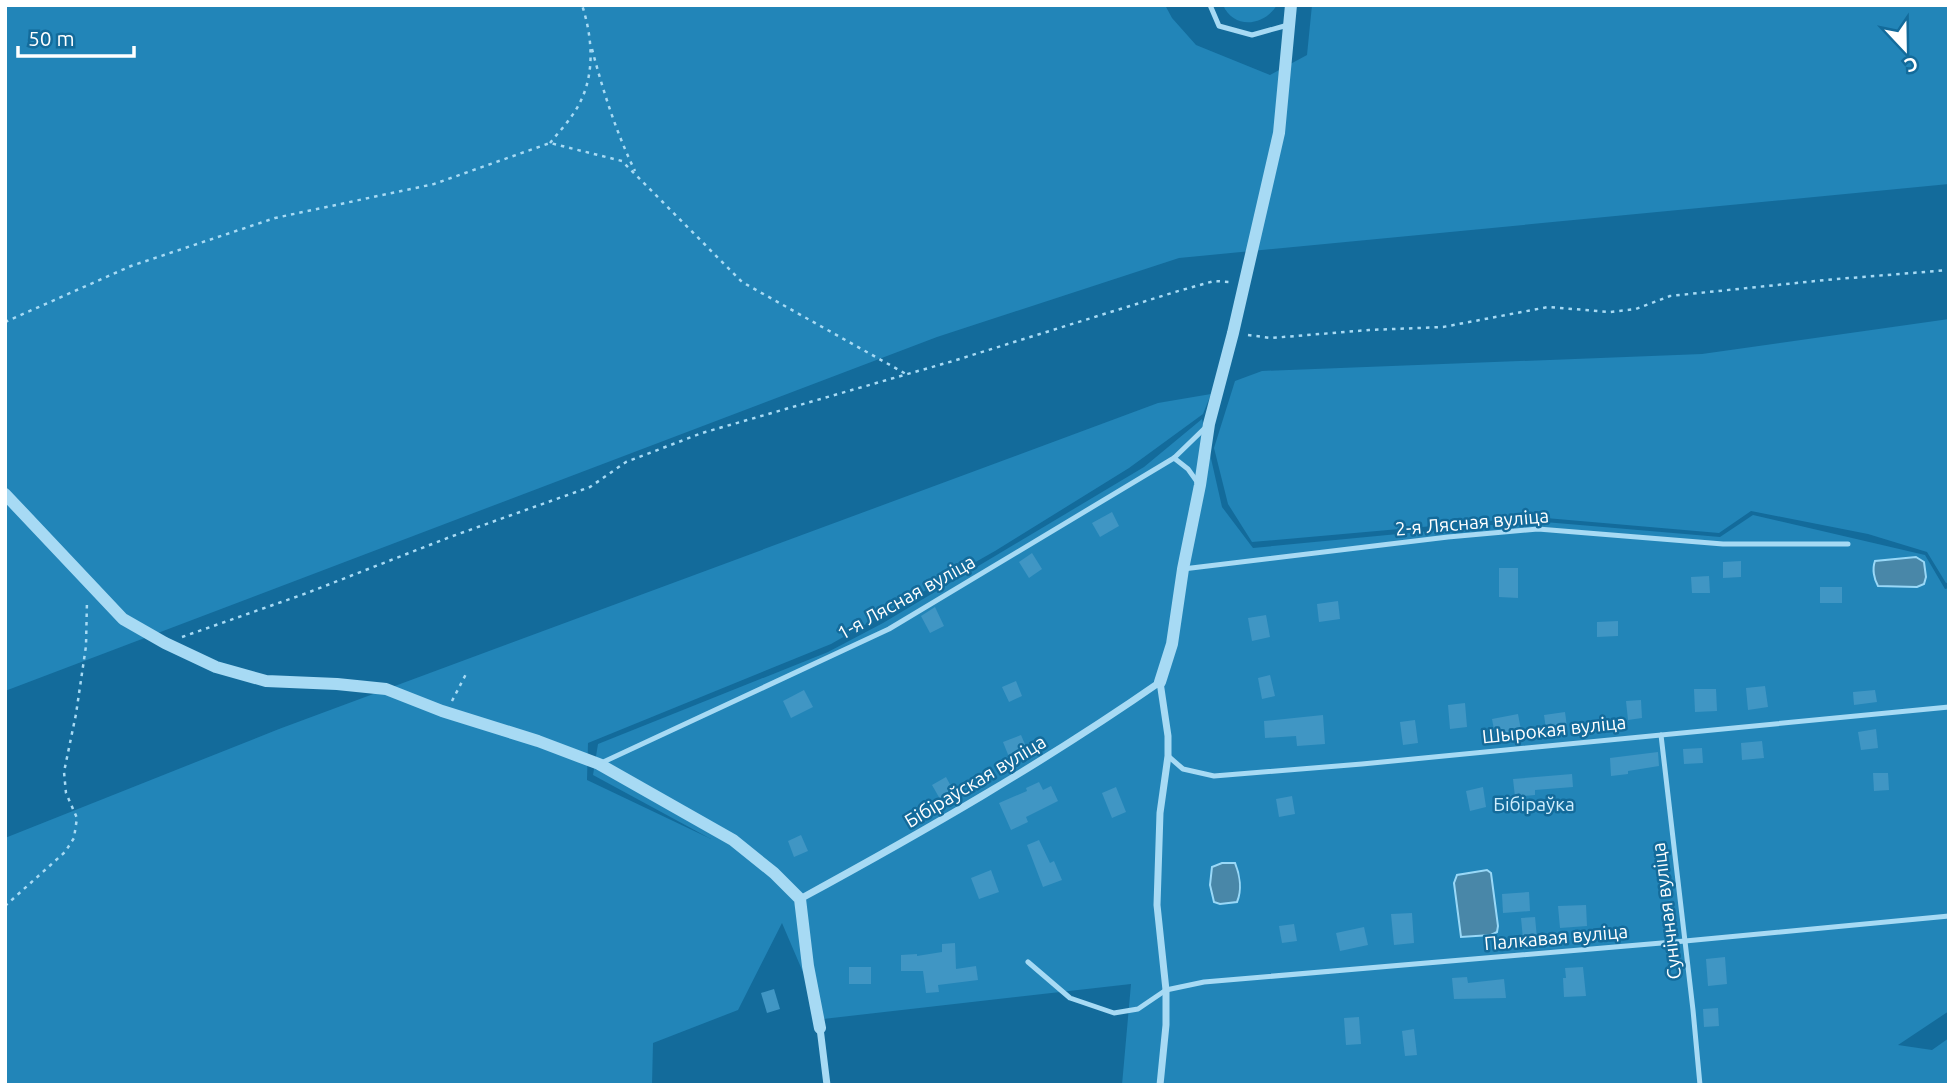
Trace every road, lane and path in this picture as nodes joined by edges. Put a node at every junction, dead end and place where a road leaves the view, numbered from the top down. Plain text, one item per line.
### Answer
1 (582, 5) edge
2 (1210, 5) edge
3 (1291, 5) edge
4 (1290, 24) junction
5 (592, 46) junction
6 (550, 143) junction
7 (637, 176) junction
8 (1949, 270) edge
9 (1244, 283) junction
10 (5, 322) edge
11 (1233, 333) junction
12 (906, 374) junction
13 (1209, 424) junction
14 (1174, 458) junction
15 (1200, 485) junction
16 (5, 494) edge
17 (1848, 544) dead end
18 (1183, 569) junction
19 (87, 579) junction
20 (165, 643) junction
21 (466, 674) dead end
22 (1160, 682) junction
23 (1949, 707) edge
24 (442, 711) junction
25 (1661, 735) junction
26 (1168, 756) junction
27 (599, 764) junction
28 (800, 899) junction
29 (5, 906) edge
30 (1949, 916) edge
31 (1685, 941) junction
32 (1028, 962) dead end
33 (1166, 990) junction
34 (820, 1028) joint
35 (827, 1085) edge
36 (1160, 1085) edge
37 (1700, 1085) edge

1 - 5 path
2 - 4 lane
3 - 4 street
4 - 9 street
5 - 6 path
5 - 7 path
6 - 7 path
6 - 10 path
7 - 12 path
8 - 11 path
9 - 11 street
9 - 12 path
11 - 13 street
12 - 20 path
13 - 14 lane, 1-я Лясная вуліца
13 - 15 street
14 - 15 lane
14 - 27 lane, 1-я Лясная вуліца
15 - 18 street
16 - 19 street
17 - 18 lane, 2-я Лясная вуліца
18 - 22 street
19 - 20 street
19 - 29 path
20 - 24 street
21 - 24 path
22 - 26 street
22 - 28 street, Бібіраўская вуліца
23 - 25 lane, Шырокая вуліца
24 - 27 street
25 - 26 lane, Шырокая вуліца
25 - 31 lane, Сунічная вуліца
26 - 33 street
27 - 28 street
28 - 34 street
30 - 31 lane, Палкавая вуліца
31 - 33 lane, Палкавая вуліца
31 - 37 lane, Сунічная вуліца
32 - 33 lane
33 - 36 street
34 - 35 street

